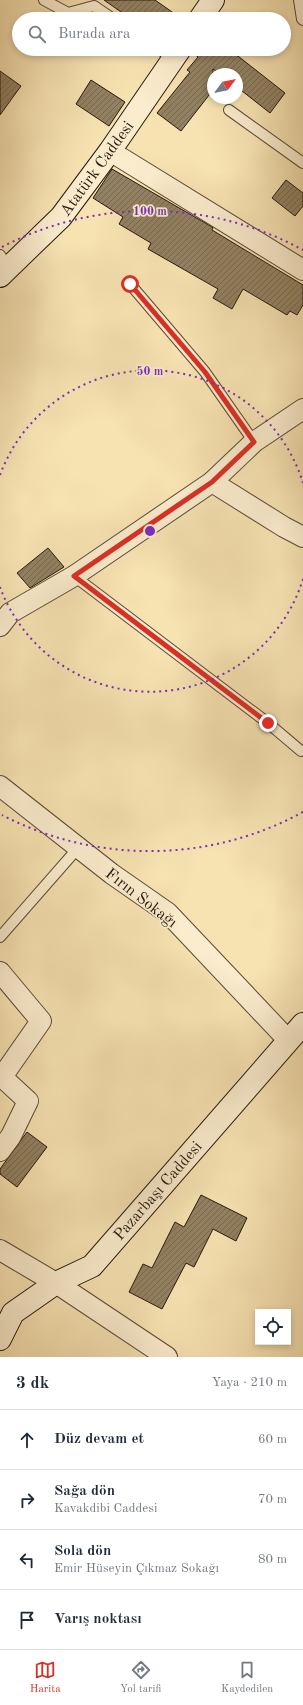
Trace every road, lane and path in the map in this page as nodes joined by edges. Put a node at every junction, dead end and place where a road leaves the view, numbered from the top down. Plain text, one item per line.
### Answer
1 (44, 0) edge
2 (213, 0) edge
3 (300, 0) edge
4 (66, 12) edge
5 (72, 12) edge
6 (103, 12) edge
7 (205, 12) edge
8 (303, 20) edge
9 (169, 56) edge
10 (229, 110) dead end
11 (110, 151) junction
12 (303, 163) edge
13 (3, 266) edge
14 (303, 270) edge
15 (130, 284) dead end
16 (303, 410) edge
17 (254, 442) junction
18 (212, 482) junction
19 (303, 537) edge
20 (74, 576) junction
21 (3, 613) edge
22 (300, 751) dead end
23 (0, 786) edge
24 (78, 848) junction
25 (0, 937) edge
26 (0, 972) edge
27 (303, 1024) edge
28 (288, 1040) junction
29 (0, 1151) edge
30 (0, 1250) edge
31 (56, 1283) junction
32 (0, 1339) edge
33 (167, 1357) edge

1 - 4 lane
2 - 7 street
3 - 8 lane
5 - 6 lane
9 - 11 street, Atatürk Caddesi
10 - 12 lane
11 - 13 street, Atatürk Caddesi
11 - 14 street
15 - 17 lane
16 - 17 street
17 - 18 street
18 - 19 street
18 - 20 street
20 - 21 street
20 - 22 lane
23 - 24 street, Fırın Sokağı
24 - 25 lane
24 - 28 street, Fırın Sokağı
26 - 29 street
27 - 28 street, Pazarbaşı Caddesi
28 - 31 street, Pazarbaşı Caddesi
30 - 31 street
31 - 32 street, Pazarbaşı Caddesi
31 - 33 street

